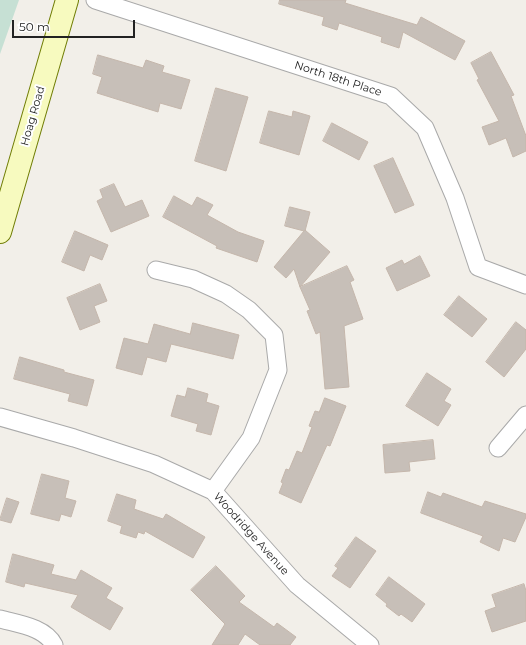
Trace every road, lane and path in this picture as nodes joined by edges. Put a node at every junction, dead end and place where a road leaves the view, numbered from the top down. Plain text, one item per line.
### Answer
1 (66, 0) edge
2 (95, 0) edge
3 (0, 232) edge
4 (156, 270) dead end
5 (526, 285) edge
6 (526, 415) edge
7 (0, 417) edge
8 (498, 448) dead end
9 (213, 491) junction
10 (0, 619) edge
11 (54, 645) edge
12 (370, 645) edge

1 - 3 street, Hoag Road
2 - 5 street, North 18th Place
4 - 9 street
6 - 8 street
7 - 9 street, Woodridge Avenue
9 - 12 street, Woodridge Avenue
10 - 11 street

